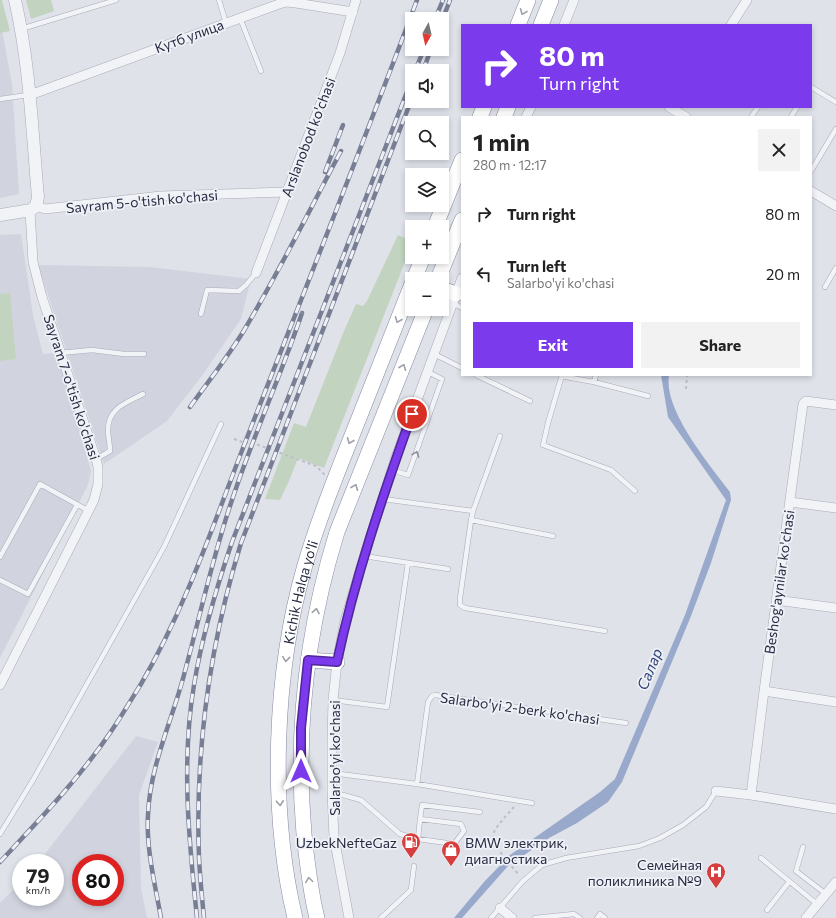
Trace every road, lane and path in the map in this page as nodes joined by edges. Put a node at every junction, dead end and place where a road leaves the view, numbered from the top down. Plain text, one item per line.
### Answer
1 (15, 0) edge
2 (116, 0) edge
3 (219, 0) edge
4 (356, 0) edge
5 (528, 0) edge
6 (551, 0) edge
7 (574, 0) edge
8 (747, 0) edge
9 (353, 12) junction
10 (240, 18) junction
11 (226, 23) junction
12 (518, 24) edge
13 (541, 24) edge
14 (564, 24) edge
15 (732, 24) edge
16 (22, 29) junction
17 (261, 71) dead end
18 (812, 88) edge
19 (30, 95) junction
20 (0, 99) edge
21 (836, 102) edge
22 (672, 108) edge
23 (682, 112) edge
24 (836, 128) edge
25 (461, 162) edge
26 (812, 169) edge
27 (286, 192) junction
28 (812, 192) edge
29 (836, 206) edge
30 (33, 208) junction
31 (0, 215) edge
32 (438, 220) edge
33 (461, 222) edge
34 (836, 268) edge
35 (441, 272) edge
36 (256, 273) joint
37 (461, 283) edge
38 (825, 288) dead end
39 (449, 295) edge
40 (405, 302) edge
41 (457, 302) edge
42 (201, 314) dead end
43 (423, 316) edge
44 (60, 353) junction
45 (144, 354) dead end
46 (434, 354) junction
47 (461, 368) edge
48 (428, 372) junction
49 (478, 376) edge
50 (562, 376) edge
51 (567, 376) edge
52 (596, 376) edge
53 (687, 376) edge
54 (594, 382) junction
55 (686, 389) dead end
56 (143, 394) dead end
57 (648, 396) dead end
58 (530, 401) dead end
59 (836, 406) edge
60 (221, 424) dead end
61 (500, 436) dead end
62 (234, 438) dead end
63 (96, 459) junction
64 (316, 466) dead end
65 (392, 470) junction
66 (635, 491) dead end
67 (383, 499) junction
68 (790, 502) junction
69 (77, 505) junction
70 (836, 508) edge
71 (89, 511) junction
72 (473, 511) junction
73 (471, 520) junction
74 (553, 536) dead end
75 (364, 556) junction
76 (0, 557) edge
77 (408, 563) junction
78 (448, 569) dead end
79 (0, 580) edge
80 (776, 600) junction
81 (836, 608) edge
82 (605, 631) dead end
83 (308, 660) junction
84 (337, 662) junction
85 (0, 685) edge
86 (764, 691) junction
87 (333, 700) junction
88 (836, 702) edge
89 (626, 723) dead end
90 (332, 773) junction
91 (417, 784) junction
92 (716, 791) joint
93 (332, 792) junction
94 (751, 795) junction
95 (519, 801) junction
96 (532, 804) dead end
97 (836, 809) edge
98 (480, 812) dead end
99 (420, 819) junction
100 (303, 823) junction
101 (281, 825) junction
102 (0, 834) edge
103 (418, 839) junction
104 (803, 847) dead end
105 (761, 858) dead end
106 (414, 866) dead end
107 (518, 873) dead end
108 (789, 882) junction
109 (836, 882) edge
110 (826, 894) junction
111 (817, 904) junction
112 (500, 908) junction
113 (767, 910) dead end
114 (295, 918) edge
115 (316, 918) edge
116 (349, 918) edge
117 (381, 918) edge
118 (491, 918) edge
119 (512, 918) edge
120 (535, 918) edge
121 (580, 918) edge
122 (597, 918) edge
123 (605, 918) edge
124 (806, 918) edge

1 - 16 street, Sayram 7-o'tish ko'chasi
2 - 16 lane
3 - 11 lane
4 - 9 street, Arslanobod ko'chasi
5 -> 12 highway
6 - 13 highway
7 - 14 street
8 - 15 street
9 - 10 street, Кутб улица
9 - 27 street, Arslanobod ko'chasi
10 - 11 street, Кутб улица
10 - 17 lane
11 - 19 street, Кутб улица
16 - 19 street, Sayram 7-o'tish ko'chasi
18 - 21 lane
19 - 20 lane
19 - 30 street, Sayram 7-o'tish ko'chasi
22 - 23 street
24 - 26 lane
25 - 32 highway
27 - 30 street, Sayram 5-o'tish ko'chasi
27 - 36 street, Arslanobod ko'chasi
28 - 29 street
30 - 31 street, Sayram 5-o'tish ko'chasi
30 - 44 street, Sayram 7-o'tish ko'chasi
33 - 35 highway
34 - 38 lane
36 - 42 lane
37 - 41 street, Salarbo'yi ko'chasi
39 - 41 highway
40 -> 101 highway, Kichik Halqa yo'li
41 - 46 street, Salarbo'yi ko'chasi
83 -> 43 highway, Kichik Halqa yo'li
44 - 45 lane
44 - 63 street, Sayram 7-o'tish ko'chasi
46 - 47 lane
46 - 48 street, Salarbo'yi ko'chasi
48 - 65 street, Salarbo'yi ko'chasi
65 -> 48 lane
49 - 58 lane
50 - 66 lane
51 - 54 lane
52 - 54 lane
53 - 55 path
54 - 57 lane
56 - 63 lane
59 - 68 street, Beshog'aynilar ko'chasi
60 - 102 lane
61 - 72 lane
62 - 64 path
63 - 71 street, Sayram 7-o'tish ko'chasi
65 - 67 street, Salarbo'yi ko'chasi
67 - 72 lane
67 - 75 street, Salarbo'yi ko'chasi
68 - 70 street
68 - 80 street, Beshog'aynilar ko'chasi
69 - 71 lane
69 - 76 lane
69 - 79 lane
71 - 85 street, Sayram 7-o'tish ko'chasi
72 - 73 lane
73 - 74 lane
73 - 82 lane
75 - 77 lane
75 - 84 street, Salarbo'yi ko'chasi
77 - 78 lane
77 - 87 lane
80 - 81 street
80 - 86 street, Beshog'aynilar ko'chasi
83 - 84 highway
83 - 100 highway, Kichik Halqa yo'li
84 - 87 street, Salarbo'yi ko'chasi
86 - 88 street
86 - 94 street, Beshog'aynilar ko'chasi
87 - 90 street, Salarbo'yi ko'chasi
89 - 91 lane, Salarbo'yi 2-berk ko'chasi
90 - 91 lane
90 - 93 street, Salarbo'yi ko'chasi
91 - 95 lane
92 - 94 street
92 - 112 lane
93 - 103 lane
93 - 116 street, Salarbo'yi ko'chasi
94 - 97 street
95 - 96 lane
95 - 107 path
98 - 99 lane
99 - 103 lane
99 - 103 lane
100 - 101 highway
115 -> 100 highway, Kichik Halqa yo'li
101 - 114 highway, Kichik Halqa yo'li
104 - 110 lane
105 - 108 lane
106 - 117 lane
108 - 111 lane
108 - 113 lane
109 - 110 street
110 - 111 street
111 - 124 street
112 - 118 lane
112 - 119 street
120 - 121 lane
122 - 123 lane

